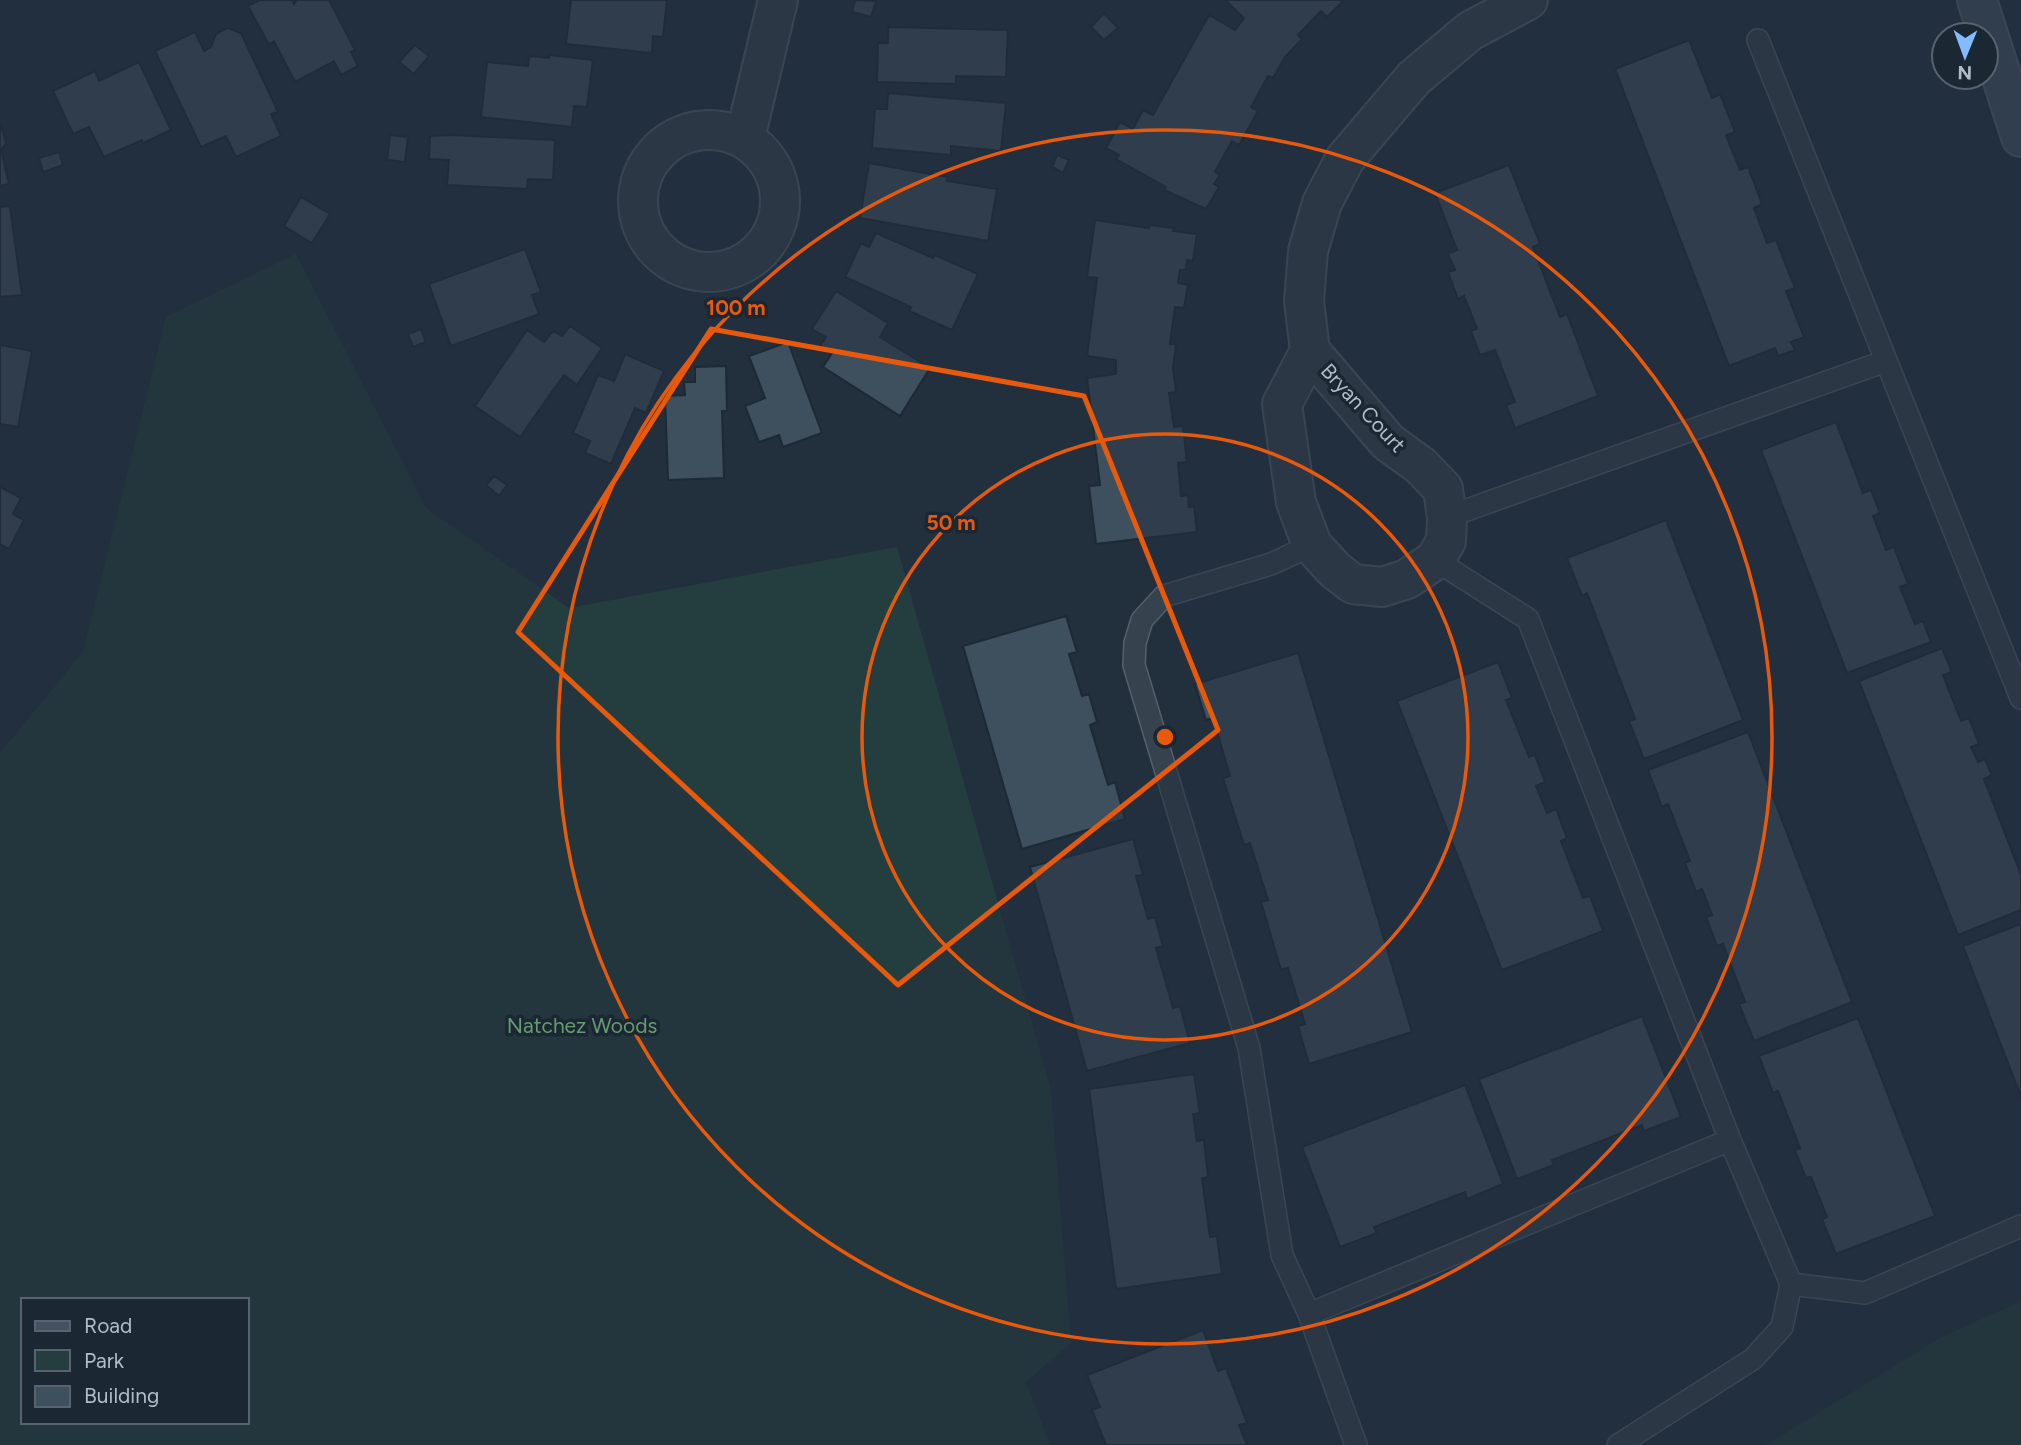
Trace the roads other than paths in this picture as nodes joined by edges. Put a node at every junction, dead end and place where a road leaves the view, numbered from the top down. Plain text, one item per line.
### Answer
1 (778, 0) edge
2 (1528, 0) edge
3 (1977, 0) edge
4 (1758, 40) dead end
5 (2021, 137) edge
6 (745, 138) dead end
7 (1310, 351) junction
8 (1886, 361) junction
9 (1447, 517) junction
10 (1312, 545) junction
11 (1435, 560) junction
12 (2021, 698) edge
13 (1730, 1140) junction
14 (2021, 1226) edge
15 (1791, 1284) junction
16 (1309, 1314) junction
17 (1356, 1445) edge
18 (1618, 1445) edge

1 - 6 street
2 - 7 street, Bryan Court
3 - 5 main road
4 - 8 lane
7 - 9 street, Bryan Court
7 - 10 street, Bryan Court
8 - 9 lane
8 - 12 lane
9 - 11 street, Bryan Court
10 - 11 street, Bryan Court
10 - 16 lane
11 - 13 lane
13 - 15 lane
13 - 16 lane
14 - 15 lane
15 - 18 lane
16 - 17 lane

